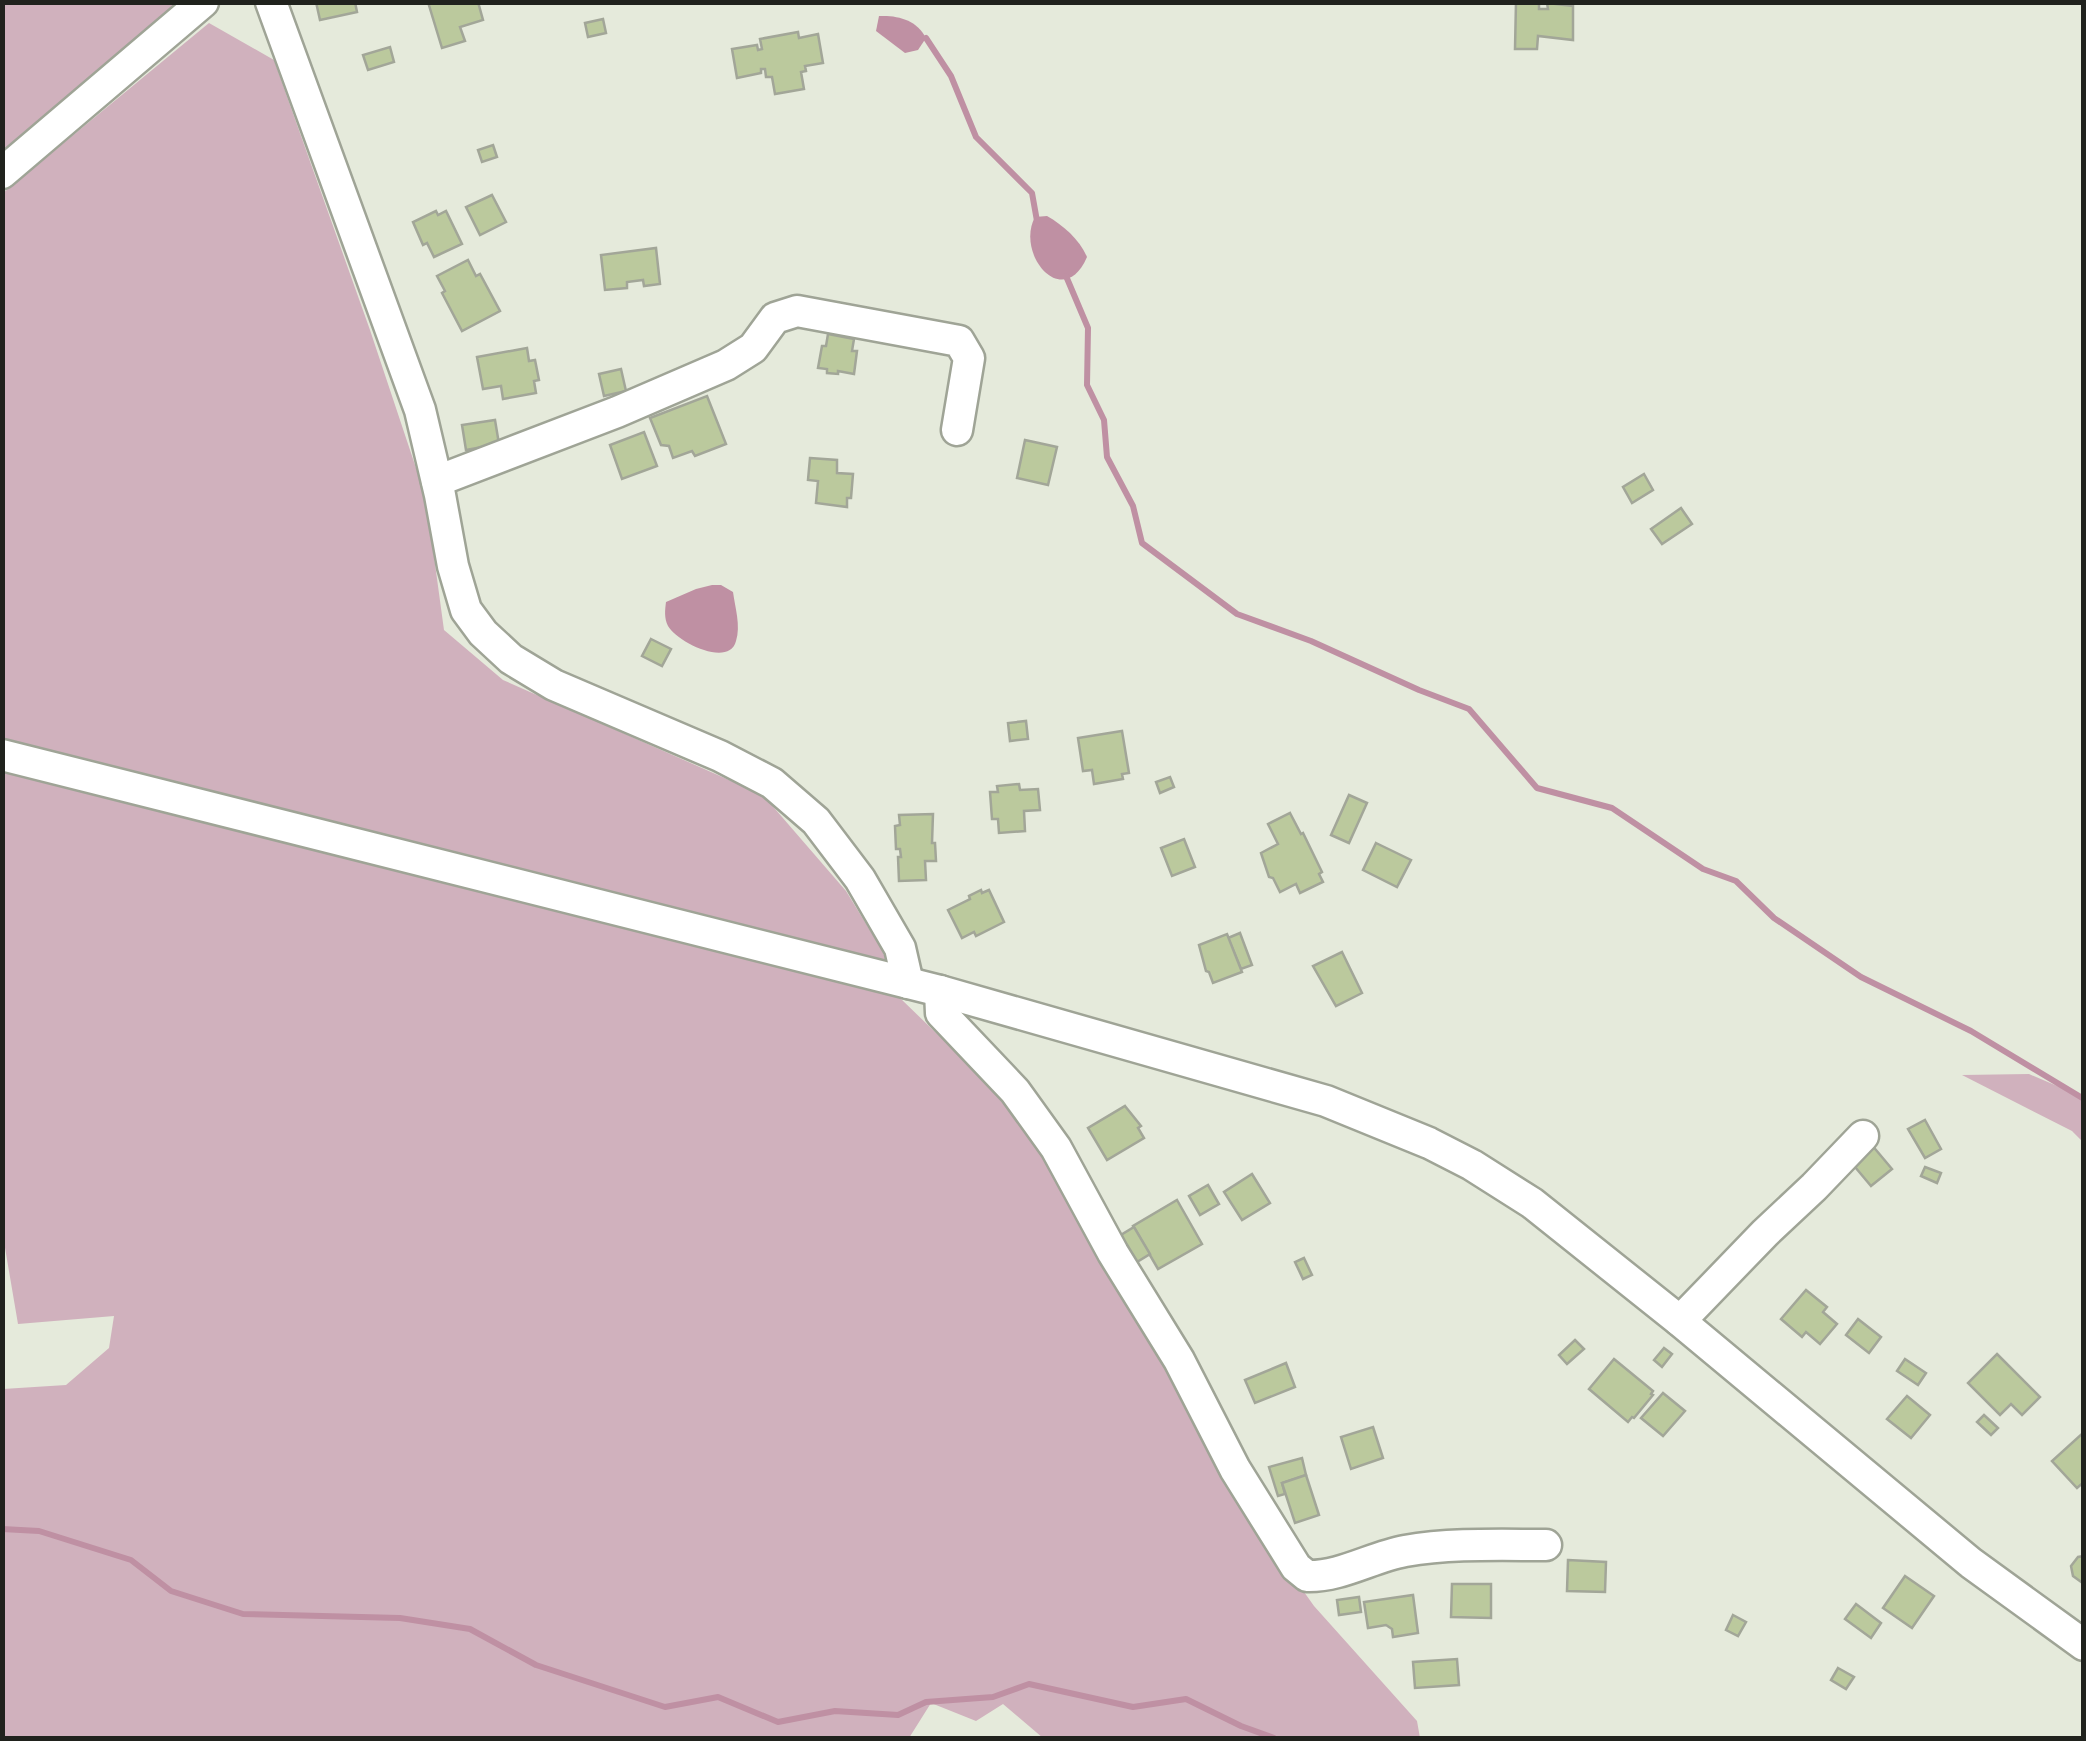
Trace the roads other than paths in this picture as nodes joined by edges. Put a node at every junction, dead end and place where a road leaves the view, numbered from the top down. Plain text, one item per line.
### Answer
1 (203, 2) edge
2 (271, 2) edge
3 (2, 173) edge
4 (957, 430) dead end
5 (437, 481) junction
6 (2, 754) edge
7 (908, 983) junction
8 (940, 991) junction
9 (1863, 1136) dead end
10 (1680, 1321) junction
11 (1546, 1545) dead end
12 (2084, 1645) edge

1 - 3 street
2 - 5 street
4 - 5 street
5 - 7 street
6 - 7 street
7 - 8 street
8 - 10 street
8 - 11 street
9 - 10 street
10 - 12 street

